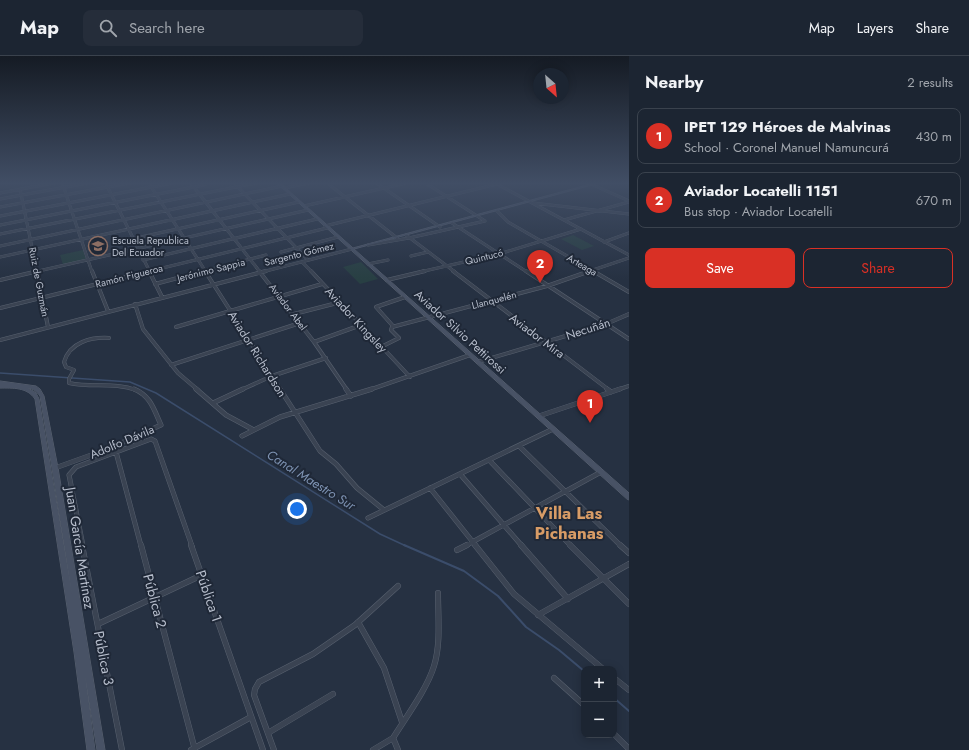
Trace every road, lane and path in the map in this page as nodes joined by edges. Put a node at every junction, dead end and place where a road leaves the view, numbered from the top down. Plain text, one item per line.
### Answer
1 (25, 214) edge
2 (55, 214) edge
3 (73, 214) edge
4 (101, 214) edge
5 (120, 214) edge
6 (147, 214) edge
7 (168, 214) edge
8 (193, 214) edge
9 (216, 214) edge
10 (241, 214) edge
11 (264, 214) edge
12 (289, 214) edge
13 (313, 214) edge
14 (422, 214) edge
15 (476, 214) edge
16 (485, 214) edge
17 (500, 214) edge
18 (553, 214) edge
19 (583, 214) edge
20 (369, 215) joint
21 (479, 216) junction
22 (171, 219) junction
23 (220, 219) junction
24 (268, 219) junction
25 (318, 219) junction
26 (26, 220) junction
27 (74, 220) junction
28 (122, 220) junction
29 (564, 220) junction
30 (452, 223) junction
31 (0, 225) edge
32 (440, 226) junction
33 (326, 227) junction
34 (458, 227) junction
35 (227, 228) junction
36 (277, 228) junction
37 (28, 229) junction
38 (78, 229) junction
39 (127, 229) junction
40 (177, 229) junction
41 (581, 229) junction
42 (629, 233) edge
43 (0, 234) edge
44 (338, 237) junction
45 (407, 237) junction
46 (183, 238) junction
47 (235, 238) junction
48 (286, 238) junction
49 (397, 238) junction
50 (30, 239) junction
51 (81, 239) junction
52 (132, 239) junction
53 (543, 242) junction
54 (604, 242) junction
55 (368, 245) junction
56 (0, 246) edge
57 (243, 248) junction
58 (296, 248) junction
59 (137, 249) junction
60 (190, 249) junction
61 (352, 249) junction
62 (32, 250) junction
63 (281, 252) dead end
64 (428, 252) junction
65 (500, 254) junction
66 (266, 255) dead end
67 (629, 255) edge
68 (411, 256) dead end
69 (0, 257) edge
70 (629, 258) edge
71 (251, 259) junction
72 (88, 260) junction
73 (143, 260) junction
74 (197, 260) junction
75 (308, 260) junction
76 (388, 260) dead end
77 (302, 262) junction
78 (368, 264) junction
79 (446, 266) junction
80 (148, 271) junction
81 (205, 271) junction
82 (592, 271) junction
83 (36, 272) junction
84 (262, 272) junction
85 (0, 280) edge
86 (387, 280) junction
87 (96, 284) junction
88 (155, 284) junction
89 (322, 284) junction
90 (213, 285) junction
91 (547, 286) junction
92 (629, 292) edge
93 (280, 296) junction
94 (162, 297) junction
95 (405, 297) junction
96 (41, 298) junction
97 (491, 301) junction
98 (341, 302) junction
99 (135, 304) junction
100 (0, 308) edge
101 (108, 311) junction
102 (230, 311) junction
103 (294, 314) junction
104 (629, 314) edge
105 (428, 317) junction
106 (300, 323) junction
107 (606, 324) junction
108 (361, 325) junction
109 (393, 326) junction
110 (48, 327) junction
111 (176, 327) dead end
112 (109, 338) dead end
113 (629, 339) edge
114 (0, 340) edge
115 (248, 340) junction
116 (314, 342) junction
117 (546, 342) junction
118 (381, 347) junction
119 (470, 355) junction
120 (326, 358) junction
121 (478, 362) junction
122 (171, 365) junction
123 (272, 376) junction
124 (410, 377) junction
125 (0, 383) edge
126 (0, 386) edge
127 (629, 386) edge
128 (611, 392) junction
129 (351, 396) junction
130 (213, 403) junction
131 (295, 413) junction
132 (539, 416) junction
133 (553, 429) junction
134 (252, 430) junction
135 (242, 436) dead end
136 (519, 446) junction
137 (116, 452) junction
138 (489, 460) junction
139 (55, 468) junction
140 (601, 472) junction
141 (460, 474) junction
142 (430, 488) junction
143 (565, 491) junction
144 (629, 497) edge
145 (534, 508) junction
146 (384, 510) junction
147 (368, 518) dead end
148 (503, 525) junction
149 (472, 541) junction
150 (457, 550) dead end
151 (629, 553) edge
152 (629, 564) edge
153 (202, 575) junction
154 (603, 579) junction
155 (398, 586) dead end
156 (438, 593) dead end
157 (154, 597) junction
158 (568, 599) junction
159 (629, 604) edge
160 (538, 616) junction
161 (358, 622) junction
162 (98, 624) junction
163 (599, 666) edge
164 (554, 678) dead end
165 (617, 680) edge
166 (629, 690) edge
167 (333, 694) dead end
168 (581, 702) edge
169 (251, 717) junction
170 (402, 722) junction
171 (268, 733) junction
172 (617, 737) edge
173 (393, 738) junction
174 (629, 748) edge
175 (193, 749) edge
176 (91, 750) edge
177 (101, 750) edge
178 (122, 750) edge
179 (263, 750) edge
180 (274, 750) edge
181 (373, 750) edge
182 (398, 750) edge

1 - 26 street, Ruiz de Guzmán
2 - 26 street
3 - 27 street
4 - 27 street
5 - 28 street
6 - 28 street
7 - 22 street, Aviador Richardson
8 - 22 street
9 - 23 street, Aviador Abel
10 - 23 street
11 - 24 street
12 - 24 street
13 - 25 main road, Aviador Silvio Pettirossi
14 - 32 street
15 - 21 street
16 - 21 main road, Sargento Gómez
17 - 53 street, Arteaga
18 - 29 street
19 - 29 street
20 - 33 street, Ramón Figueroa
20 - 49 street
21 - 30 main road, Sargento Gómez
21 - 34 street
22 - 39 street
22 - 40 street, Aviador Richardson
23 - 35 street, Aviador Abel
23 - 40 street
24 - 35 street
24 - 36 street
25 - 33 main road, Aviador Silvio Pettirossi
25 - 36 street
26 - 31 street
26 - 37 street, Ruiz de Guzmán
27 - 37 street
27 - 38 street
28 - 38 street
28 - 39 street
29 - 41 street
30 - 32 main road, Sargento Gómez
30 - 34 street
32 - 45 main road, Sargento Gómez
33 - 44 main road, Aviador Silvio Pettirossi
33 - 48 street, Ramón Figueroa
34 - 45 street
34 - 65 street
35 - 46 street
35 - 47 street, Aviador Abel
36 - 47 street
36 - 48 street
37 - 43 street
37 - 50 street, Ruiz de Guzmán
38 - 50 street
38 - 51 street
39 - 51 street
39 - 52 street
40 - 46 street, Aviador Richardson
40 - 52 street
41 - 53 street, Quintucó
41 - 54 street
42 - 54 street
44 - 58 street
44 - 61 main road, Aviador Silvio Pettirossi
45 - 49 main road, Sargento Gómez
45 - 55 street
45 - 64 street, Aviador Mira
46 - 59 street
46 - 60 street, Aviador Richardson
47 - 57 street, Aviador Abel
47 - 60 street
48 - 57 street, Ramón Figueroa
48 - 58 street
49 - 55 main road, Sargento Gómez
50 - 56 street
50 - 62 street, Ruiz de Guzmán
51 - 62 street
51 - 72 street
52 - 59 street
53 - 65 street, Quintucó
53 - 82 street, Arteaga
54 - 67 street
55 - 61 main road, Sargento Gómez
57 - 71 street, Aviador Abel
57 - 74 street, Ramón Figueroa
58 - 63 street
58 - 75 street
59 - 72 street
59 - 73 street
60 - 73 street
60 - 74 street, Aviador Richardson
61 - 75 street, Sargento Gómez
61 - 78 main road, Aviador Silvio Pettirossi
62 - 69 street
62 - 83 street, Ruiz de Guzmán
64 - 68 street
64 - 79 street, Aviador Mira
65 - 79 street, Quintucó
65 - 91 street
66 - 71 street, Jerónimo Sappia
70 - 82 street, Llanquelén
71 - 81 street, Jerónimo Sappia
71 - 84 street, Aviador Abel
72 - 83 street
72 - 87 street
73 - 80 street
74 - 80 street, Ramón Figueroa
74 - 81 street, Aviador Richardson
75 - 77 street, Sargento Gómez
76 - 78 street
77 - 84 street, Sargento Gómez
77 - 89 street, Aviador Kingsley
78 - 86 main road, Aviador Silvio Pettirossi
79 - 86 street, Quintucó
79 - 97 street, Aviador Mira
80 - 87 street, Ramón Figueroa
80 - 88 street
81 - 88 street, Jerónimo Sappia
81 - 90 street, Aviador Richardson
82 - 91 street, Llanquelén
82 - 92 street, Arteaga
83 - 85 street
83 - 96 street, Ruiz de Guzmán
84 - 90 street, Sargento Gómez
84 - 93 street, Aviador Abel
86 - 95 main road, Aviador Silvio Pettirossi
87 - 96 street, Ramón Figueroa
87 - 101 street
88 - 94 street
89 - 93 street
89 - 98 street, Aviador Kingsley
90 - 94 street, Sargento Gómez
90 - 102 street, Aviador Richardson
91 - 97 street, Llanquelén
91 - 107 street
93 - 102 street
93 - 103 street, Aviador Abel
94 - 99 street, Sargento Gómez
95 - 105 main road, Aviador Silvio Pettirossi
95 - 109 street
96 - 100 street, Ramón Figueroa
96 - 110 street, Ruiz de Guzmán
97 - 105 street, Llanquelén
97 - 117 street, Aviador Mira
98 - 103 street
98 - 108 street, Aviador Kingsley
99 - 101 street, Sargento Gómez
99 - 122 street
101 - 110 street, Sargento Gómez
102 - 111 street
102 - 115 street, Aviador Richardson
103 - 106 street, Aviador Abel
104 - 107 street, Necuñán
105 - 109 street, Llanquelén
105 - 119 main road, Aviador Silvio Pettirossi
106 - 115 street
106 - 116 street, Aviador Abel
107 - 113 street
107 - 117 street, Necuñán
108 - 116 street
108 - 118 street, Aviador Kingsley
109 - 118 street
110 - 114 street, Sargento Gómez
112 - 139 street, Adolfo Dávila
115 - 122 street
115 - 123 street, Aviador Richardson
116 - 120 street, Aviador Abel
117 - 121 street, Necuñán
117 - 128 street, Aviador Mira
118 - 124 street, Aviador Kingsley
119 - 121 main road, Aviador Silvio Pettirossi
119 - 124 street
120 - 123 street
120 - 129 street, Aviador Abel
121 - 132 main road, Aviador Silvio Pettirossi
122 - 130 street
123 - 130 street
123 - 131 street, Aviador Richardson
124 - 129 street
125 - 139 main road, Juan García Martínez
126 - 176 main road, Juan García Martínez
127 - 128 street
128 - 132 street
129 - 131 street
130 - 134 street
131 - 134 street
131 - 146 street, Aviador Richardson
132 - 133 main road, Aviador Silvio Pettirossi
133 - 136 street
133 - 140 main road, Aviador Silvio Pettirossi
134 - 135 street
136 - 138 street
136 - 143 street
137 - 153 street, Pública 1
137 - 157 street, Pública 2
137 - 162 street, Pública 3
138 - 141 street
138 - 145 street
139 - 177 main road, Juan García Martínez
140 - 143 street
140 - 144 main road, Aviador Silvio Pettirossi
141 - 142 street
141 - 148 street
142 - 146 street
142 - 149 street
143 - 145 street
143 - 151 street
145 - 148 street
145 - 154 street
146 - 147 street
148 - 149 street
148 - 158 street
149 - 150 street
149 - 160 street
152 - 154 street
153 - 157 street
153 - 169 street, Pública 1
154 - 158 street
154 - 159 street
155 - 161 street
156 - 170 street
157 - 162 street
157 - 175 street, Pública 2
158 - 160 street
160 - 163 street
161 - 170 street
161 - 171 street
162 - 178 street, Pública 3
164 - 168 street
165 - 166 street
167 - 171 street
169 - 175 street
169 - 179 street, Pública 1
170 - 173 street
171 - 180 street
172 - 174 street
173 - 181 street
173 - 182 street

